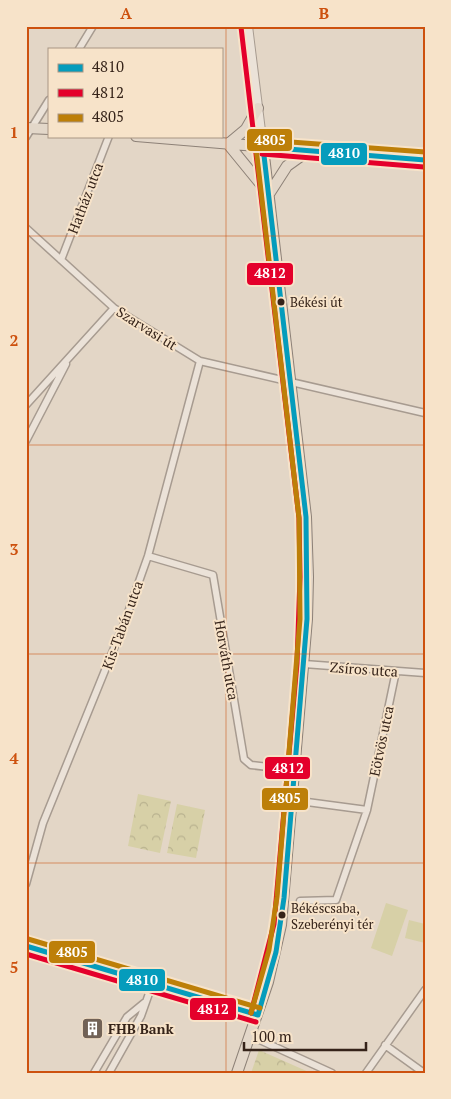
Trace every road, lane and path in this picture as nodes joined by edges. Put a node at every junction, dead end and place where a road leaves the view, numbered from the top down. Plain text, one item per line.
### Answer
1 (93, 26) edge
2 (248, 26) edge
3 (80, 48) edge
4 (48, 101) edge
5 (258, 108) junction
6 (48, 129) edge
7 (28, 131) edge
8 (108, 138) edge
9 (159, 138) edge
10 (228, 144) junction
11 (263, 147) junction
12 (308, 151) junction
13 (425, 160) edge
14 (268, 194) junction
15 (26, 228) edge
16 (61, 260) junction
17 (114, 308) junction
18 (68, 361) junction
19 (200, 361) junction
20 (291, 383) junction
21 (26, 405) edge
22 (425, 413) edge
23 (28, 432) edge
24 (26, 442) edge
25 (148, 556) junction
26 (304, 664) junction
27 (396, 671) junction
28 (425, 673) edge
29 (294, 770) junction
30 (292, 800) junction
31 (367, 810) junction
32 (26, 884) edge
33 (300, 901) dead end
34 (26, 946) edge
35 (152, 985) junction
36 (425, 990) edge
37 (144, 1003) junction
38 (258, 1015) junction
39 (251, 1036) junction
40 (385, 1045) junction
41 (94, 1073) edge
42 (109, 1073) edge
43 (237, 1073) edge
44 (332, 1073) edge
45 (366, 1073) edge
46 (424, 1073) edge

1 - 3 street
2 - 5 street
4 - 7 street
5 - 10 main road
5 - 11 street
6 - 7 main road
8 - 16 street, Hatház utca
9 - 10 main road
10 - 11 main road
10 - 14 main road
11 - 12 main road
11 - 14 main road
12 - 13 main road
12 - 14 main road
14 - 20 main road
15 - 16 street, Szarvasi út
16 - 17 street, Szarvasi út
17 - 18 street
17 - 19 street, Szarvasi út
18 - 21 street
18 - 23 street
19 - 20 street, Szarvasi út
19 - 25 street, Kis-Tabán utca
20 - 22 street, Szarvasi út
20 - 26 main road
23 - 24 street
25 - 29 street, Horváth utca
25 - 32 street, Kis-Tabán utca
26 - 27 street, Zsíros utca
26 - 29 main road
27 - 28 street, Zsíros utca
27 - 31 street, Eötvös utca
29 - 30 main road
30 - 31 street
30 - 38 main road
31 - 33 street, Eötvös utca
34 - 35 street
35 - 37 street
35 - 38 street
36 - 40 street
37 - 41 street
37 - 42 street
38 - 39 main road
39 - 43 main road
39 - 44 street
40 - 45 street
40 - 46 street

